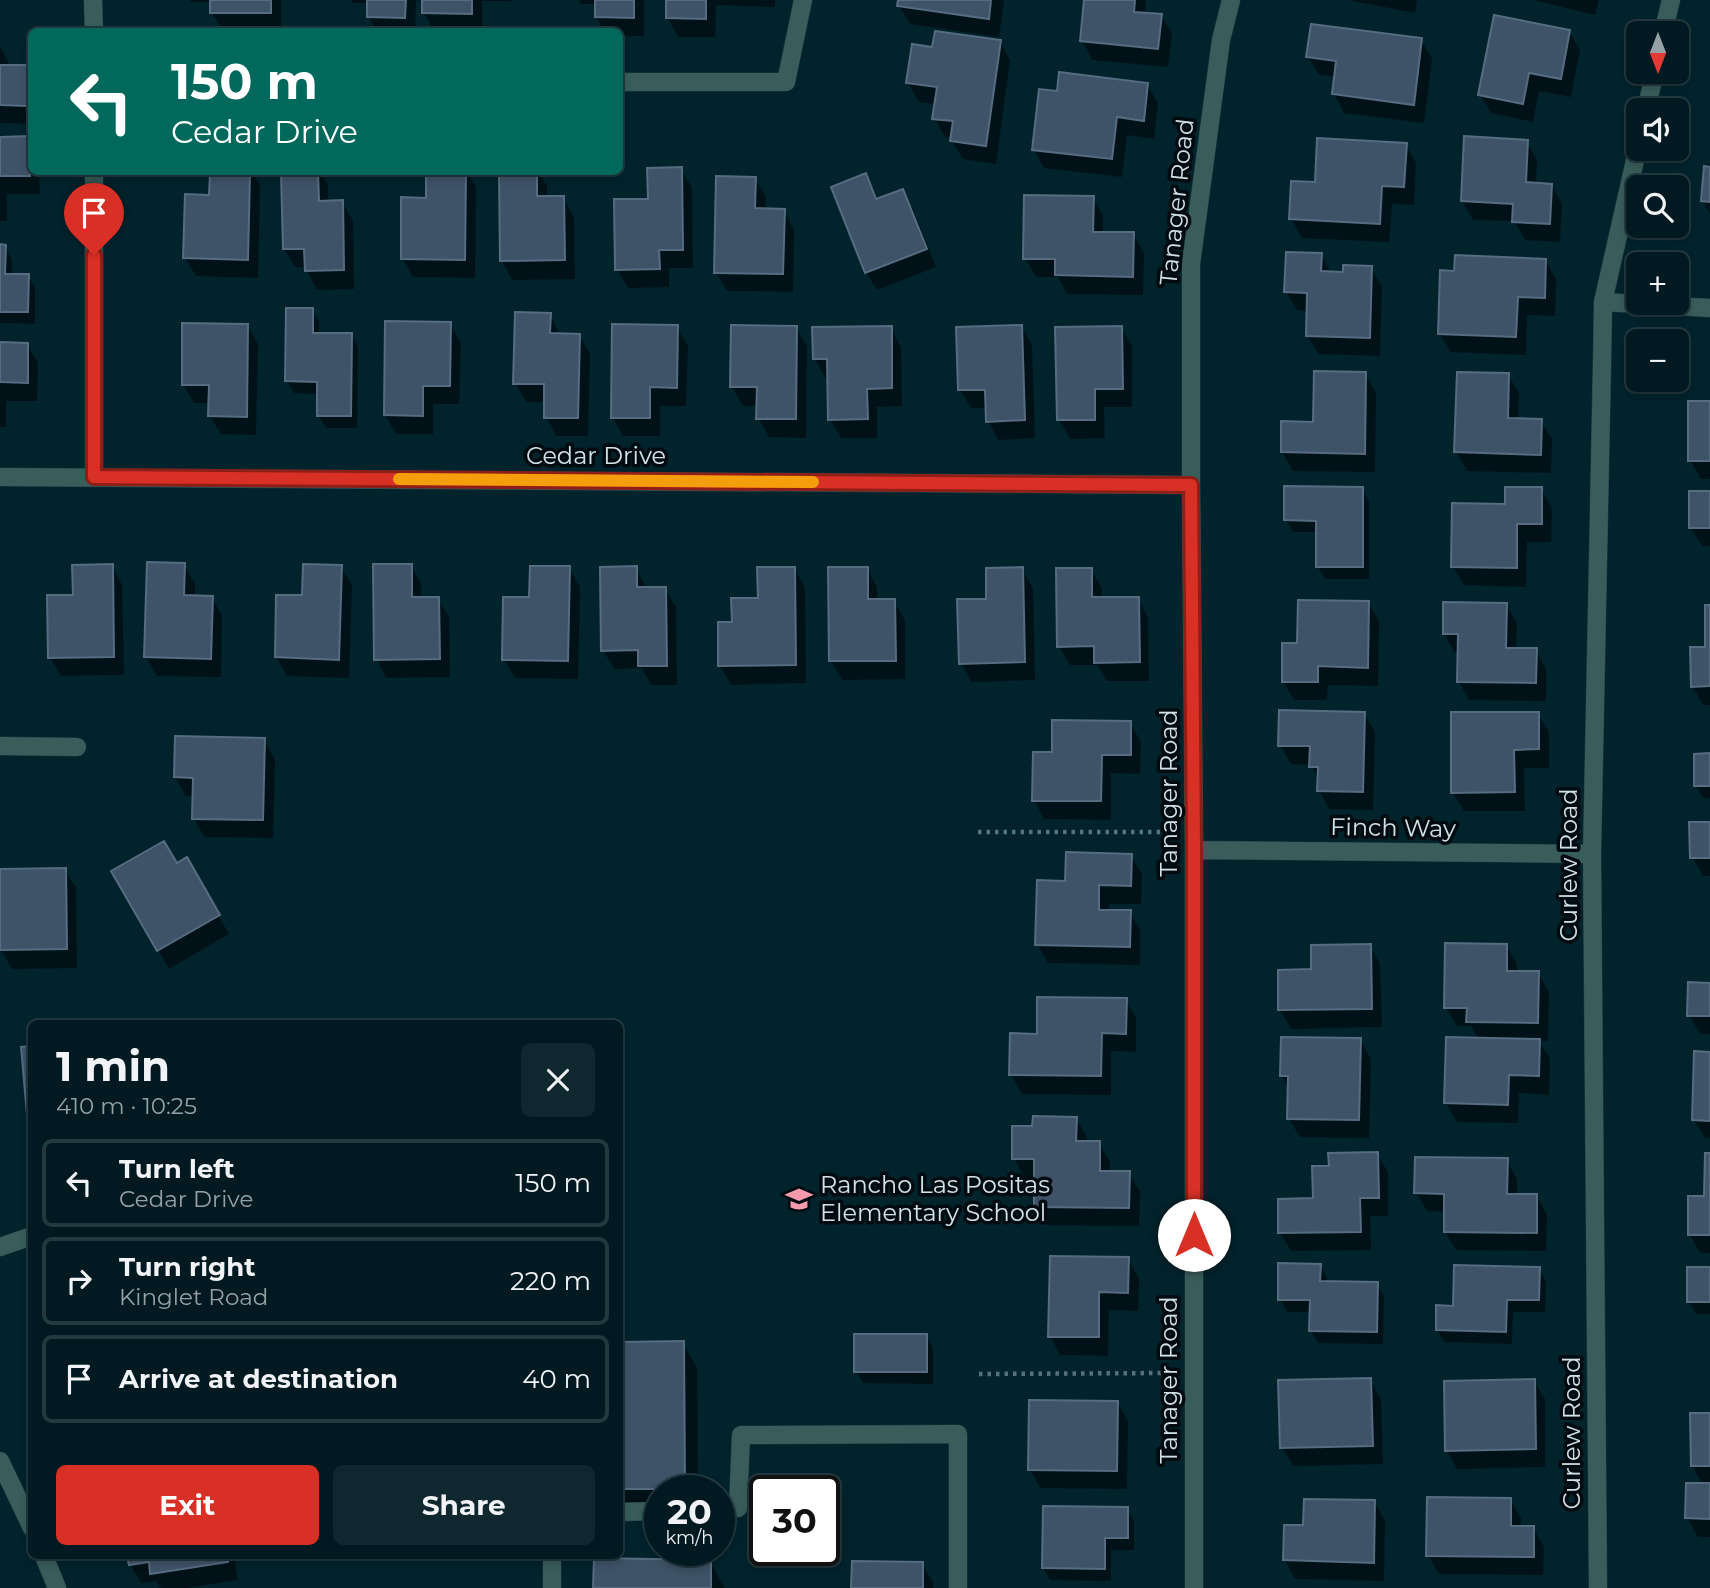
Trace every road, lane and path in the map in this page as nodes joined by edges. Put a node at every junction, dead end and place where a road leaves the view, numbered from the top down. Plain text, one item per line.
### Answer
1 (93, 0) edge
2 (803, 0) edge
3 (1231, 0) edge
4 (1671, 0) edge
5 (1666, 21) edge
6 (94, 28) edge
7 (623, 82) edge
8 (1635, 161) edge
9 (94, 175) edge
10 (1603, 302) junction
11 (1710, 308) edge
12 (0, 477) edge
13 (94, 477) junction
14 (1191, 485) junction
15 (0, 746) edge
16 (76, 747) dead end
17 (978, 832) dead end
18 (1168, 832) dead end
19 (1194, 850) junction
20 (1592, 854) junction
21 (28, 1237) edge
22 (0, 1247) edge
23 (1164, 1373) dead end
24 (979, 1374) dead end
25 (0, 1461) edge
26 (735, 1508) edge
27 (644, 1511) edge
28 (623, 1512) edge
29 (28, 1520) edge
30 (45, 1559) edge
31 (552, 1559) edge
32 (57, 1588) edge
33 (552, 1588) edge
34 (958, 1588) edge
35 (1194, 1588) edge
36 (1598, 1588) edge

1 - 6 street
2 - 7 street
3 - 14 street, Tanager Road
4 - 5 street
8 - 10 street, Curlew Road
9 - 13 street
10 - 11 street
10 - 20 street, Curlew Road
12 - 13 street, Cedar Drive
13 - 14 street, Cedar Drive
14 - 19 street, Tanager Road
15 - 16 street
17 - 18 path
19 - 20 street, Finch Way
19 - 35 street, Tanager Road
20 - 36 street, Curlew Road
21 - 22 street
23 - 24 path
25 - 29 street
26 - 34 street
27 - 28 street
30 - 32 street
31 - 33 street

